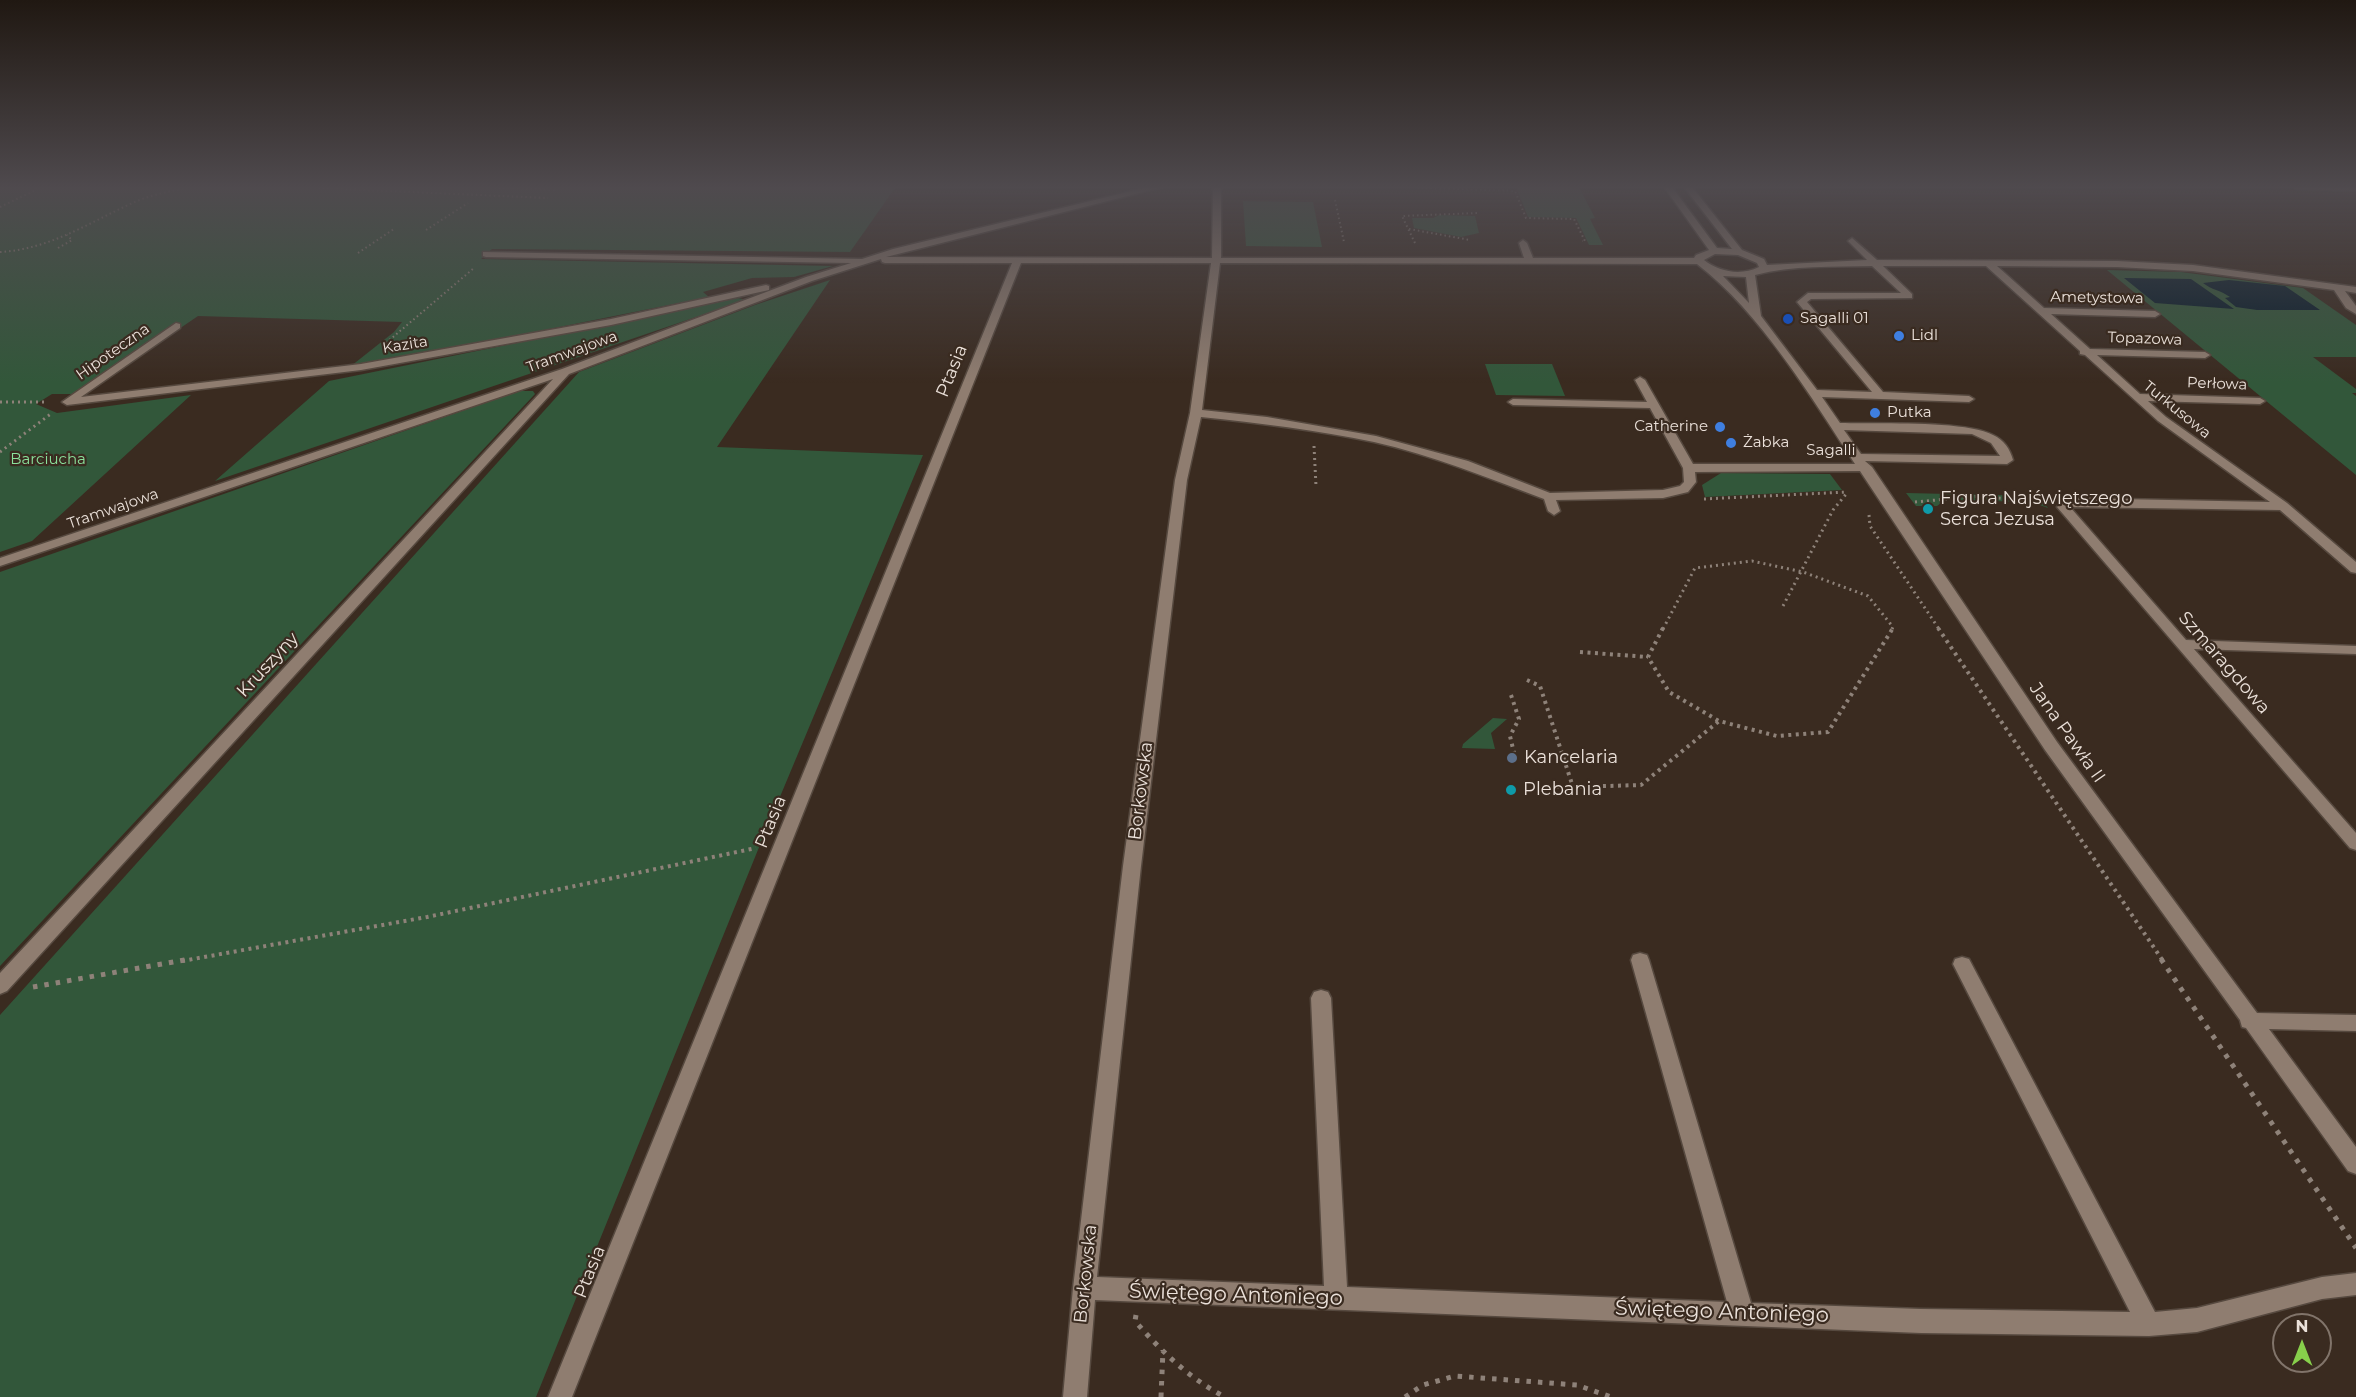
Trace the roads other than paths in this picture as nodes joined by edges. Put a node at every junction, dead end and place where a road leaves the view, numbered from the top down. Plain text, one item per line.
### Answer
1 (893, 252) edge
2 (1216, 252) edge
3 (1526, 252) edge
4 (1707, 252) edge
5 (1739, 252) edge
6 (1863, 252) edge
7 (486, 254) dead end
8 (1750, 255) junction
9 (871, 260) junction
10 (1017, 260) junction
11 (1216, 261) junction
12 (1530, 261) junction
13 (1700, 261) junction
14 (1874, 263) junction
15 (1989, 264) junction
16 (1764, 268) junction
17 (1713, 270) junction
18 (1750, 274) junction
19 (809, 279) junction
20 (2338, 288) junction
21 (2356, 290) edge
22 (2039, 311) junction
23 (2356, 311) edge
24 (2155, 314) dead end
25 (1756, 316) junction
26 (176, 327) dead end
27 (2084, 352) junction
28 (2205, 355) dead end
29 (566, 370) junction
30 (1640, 380) dead end
31 (1814, 393) junction
32 (1879, 394) junction
33 (2138, 397) junction
34 (1969, 399) dead end
35 (2260, 401) dead end
36 (68, 402) joint
37 (1513, 402) dead end
38 (1653, 405) junction
39 (1196, 413) junction
40 (1837, 426) junction
41 (1862, 462) junction
42 (1689, 468) junction
43 (1549, 497) junction
44 (2283, 506) junction
45 (1554, 511) dead end
46 (0, 562) edge
47 (2356, 569) edge
48 (2182, 644) junction
49 (2356, 650) edge
50 (2356, 844) edge
51 (1640, 960) dead end
52 (1962, 964) dead end
53 (0, 986) edge
54 (1321, 998) dead end
55 (2249, 1021) junction
56 (2356, 1023) edge
57 (2356, 1164) edge
58 (2356, 1284) edge
59 (1084, 1288) junction
60 (1336, 1299) junction
61 (1742, 1311) junction
62 (2149, 1324) junction
63 (560, 1397) edge
64 (1075, 1397) edge

1 - 9 street, Tramwajowa
2 - 11 street, Borkowska
3 - 12 street
4 - 13 street
5 - 8 street
6 - 14 street
7 - 9 street
8 - 14 street
8 - 16 street
9 - 10 street
9 - 19 street, Tramwajowa
10 - 11 street
10 - 63 street, Ptasia
11 - 12 street
11 - 39 street, Borkowska
12 - 13 street
13 - 17 street, Jana Pawła II
14 - 15 street
14 - 16 street
14 - 32 street
15 - 20 street
15 - 22 street, Turkusowa
16 - 18 street
17 - 18 street
17 - 25 street, Jana Pawła II
18 - 25 street, Jana Pawła II
19 - 29 street, Tramwajowa
19 - 36 street, Kazita
20 - 21 street
20 - 23 street
22 - 24 street, Ametystowa
22 - 27 street, Turkusowa
25 - 31 street, Jana Pawła II
26 - 36 street, Hipoteczna
27 - 28 street, Topazowa
27 - 33 street, Turkusowa
29 - 46 street, Tramwajowa
29 - 53 street, Kruszyny
30 - 38 street
31 - 32 street
31 - 40 street, Jana Pawła II
32 - 34 street
33 - 35 street, Perłowa
33 - 44 street, Turkusowa
37 - 38 street
38 - 42 street
39 - 43 street
39 - 59 street, Borkowska
40 - 41 street, Jana Pawła II
40 - 41 street, Sagalli
41 - 42 street, Sagalli
41 - 55 street, Jana Pawła II
42 - 43 street
43 - 45 street
44 - 47 street, Turkusowa
44 - 48 street, Szmaragdowa
48 - 49 street
48 - 50 street, Szmaragdowa
51 - 61 street
52 - 62 street
54 - 60 street
55 - 56 street
55 - 57 street, Jana Pawła II
58 - 62 street, Świętego Antoniego
59 - 60 street, Świętego Antoniego
59 - 64 street, Borkowska
60 - 61 street, Świętego Antoniego
61 - 62 street, Świętego Antoniego

